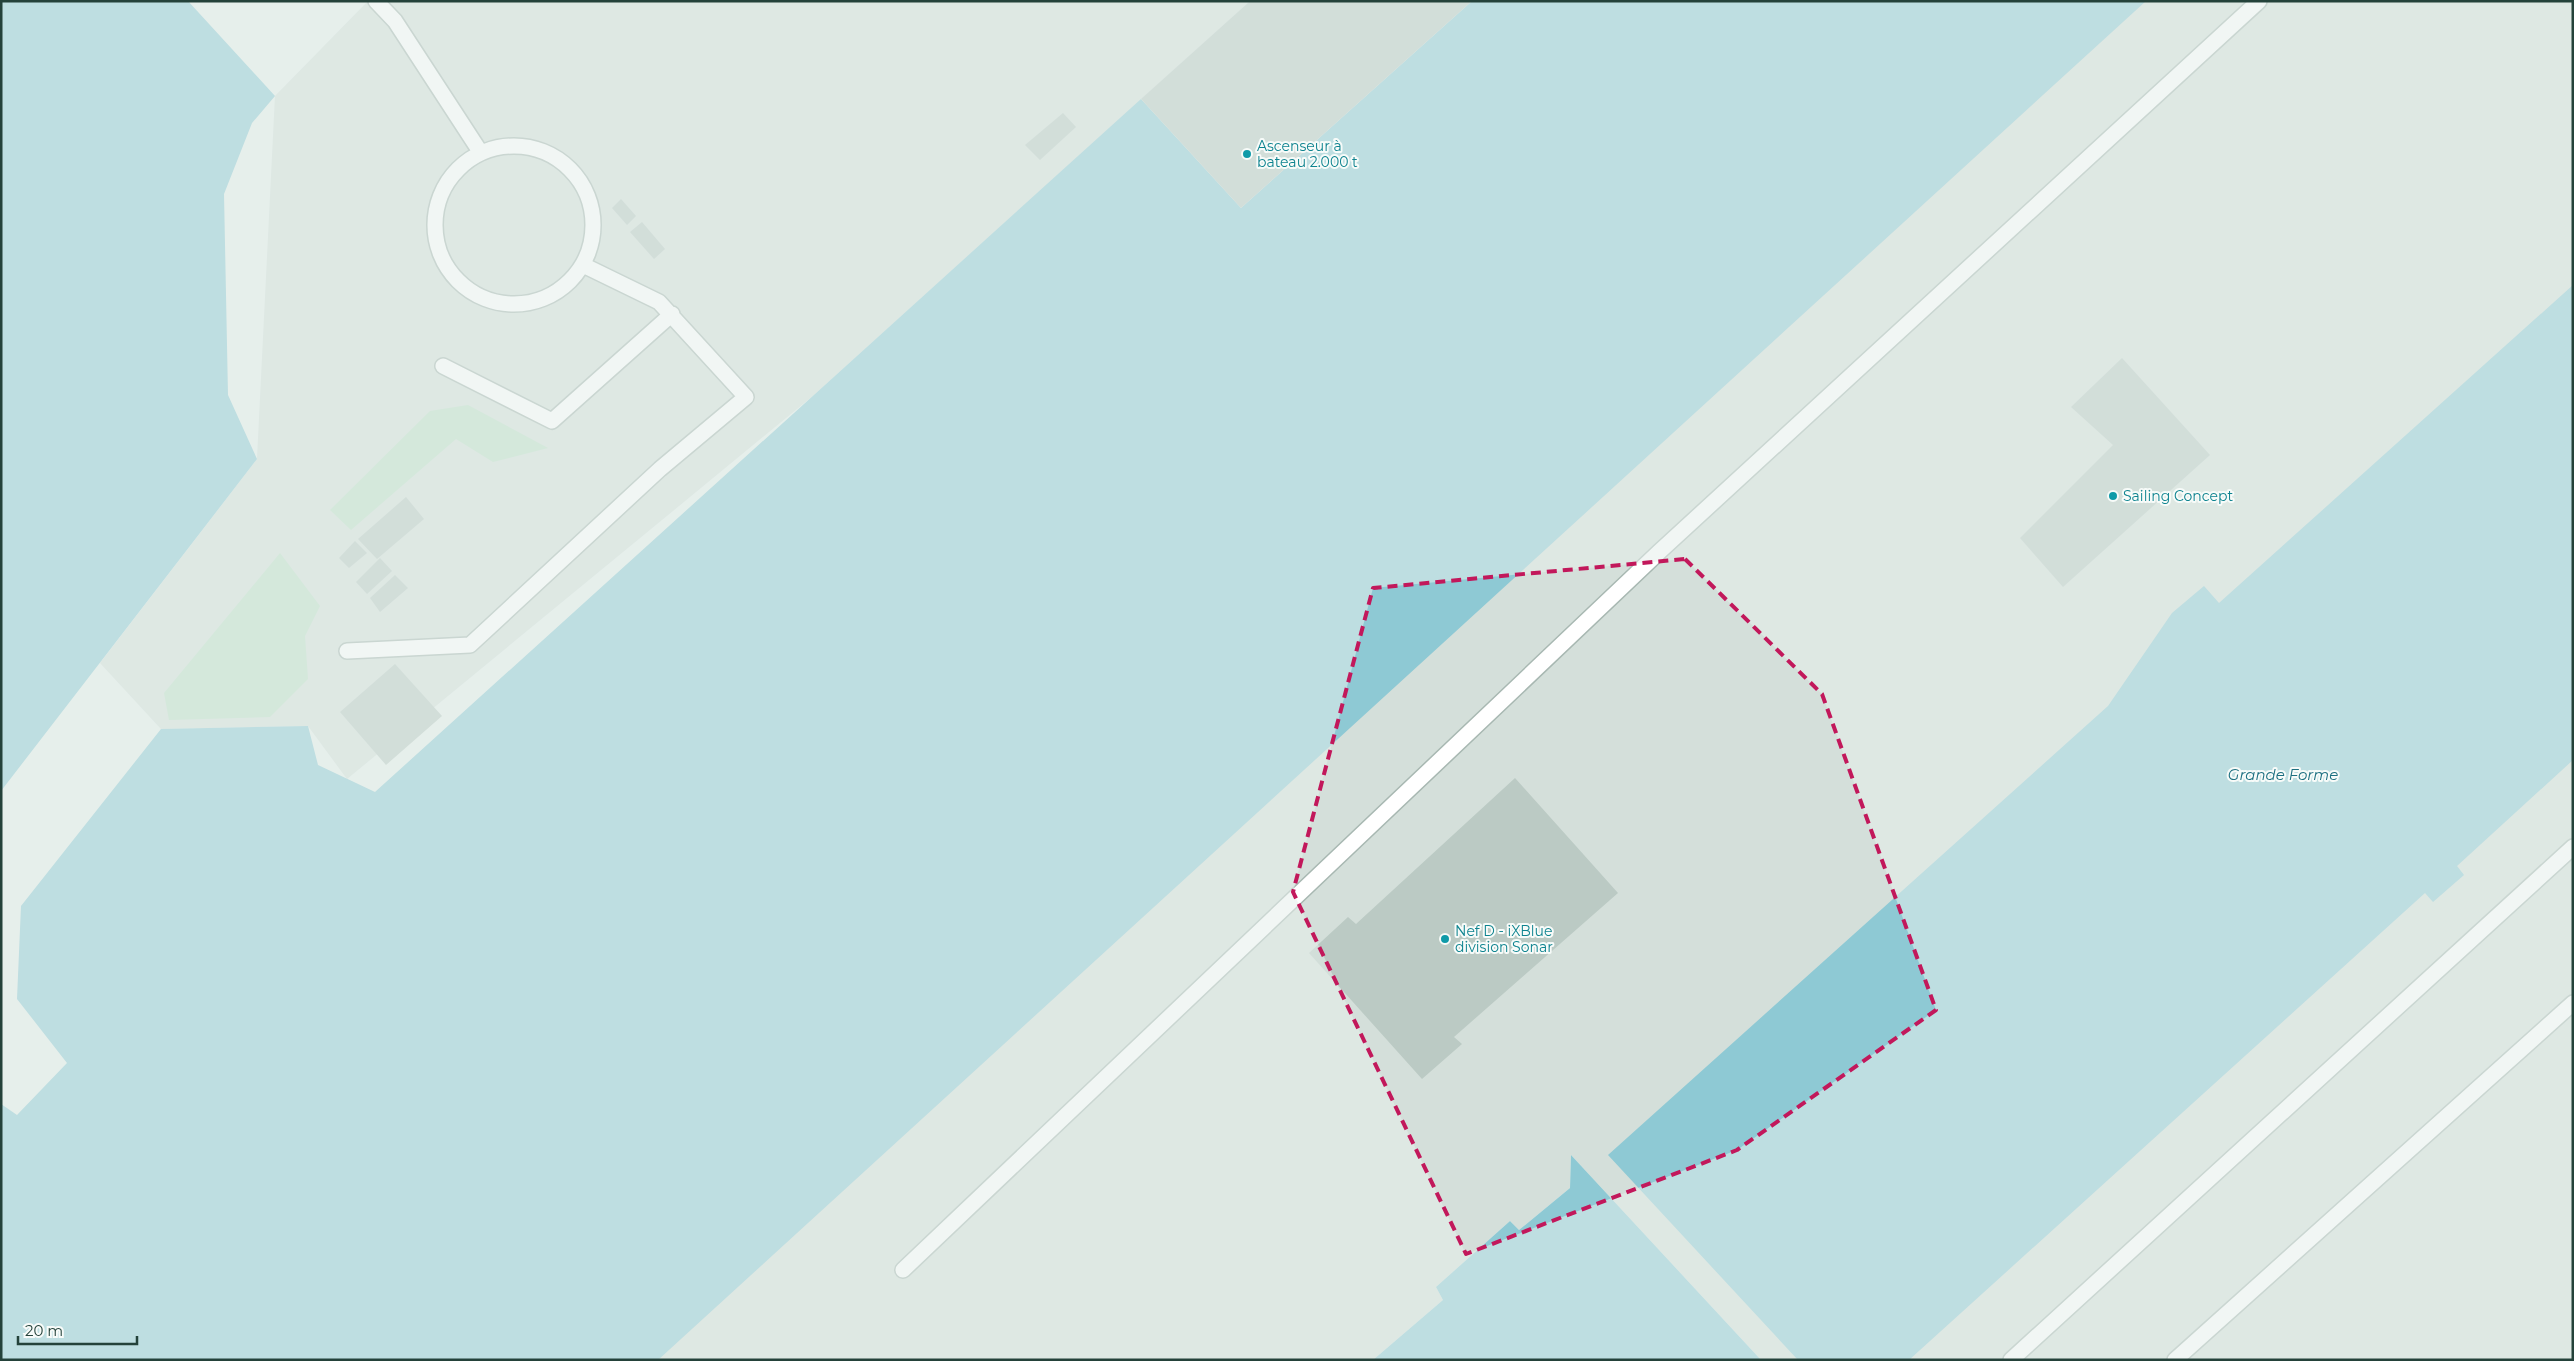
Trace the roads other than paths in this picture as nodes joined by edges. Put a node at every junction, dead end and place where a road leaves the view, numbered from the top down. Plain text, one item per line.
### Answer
1 (376, 1) edge
2 (2259, 1) edge
3 (481, 153) junction
4 (583, 265) junction
5 (672, 314) junction
6 (443, 366) dead end
7 (347, 651) dead end
8 (2573, 847) edge
9 (2573, 1003) edge
10 (903, 1270) dead end
11 (2012, 1360) edge
12 (2175, 1360) edge

1 - 3 lane
2 - 10 lane
3 - 4 lane
3 - 4 lane
4 - 5 lane
5 - 6 lane
5 - 7 lane
8 - 11 lane
9 - 12 lane

